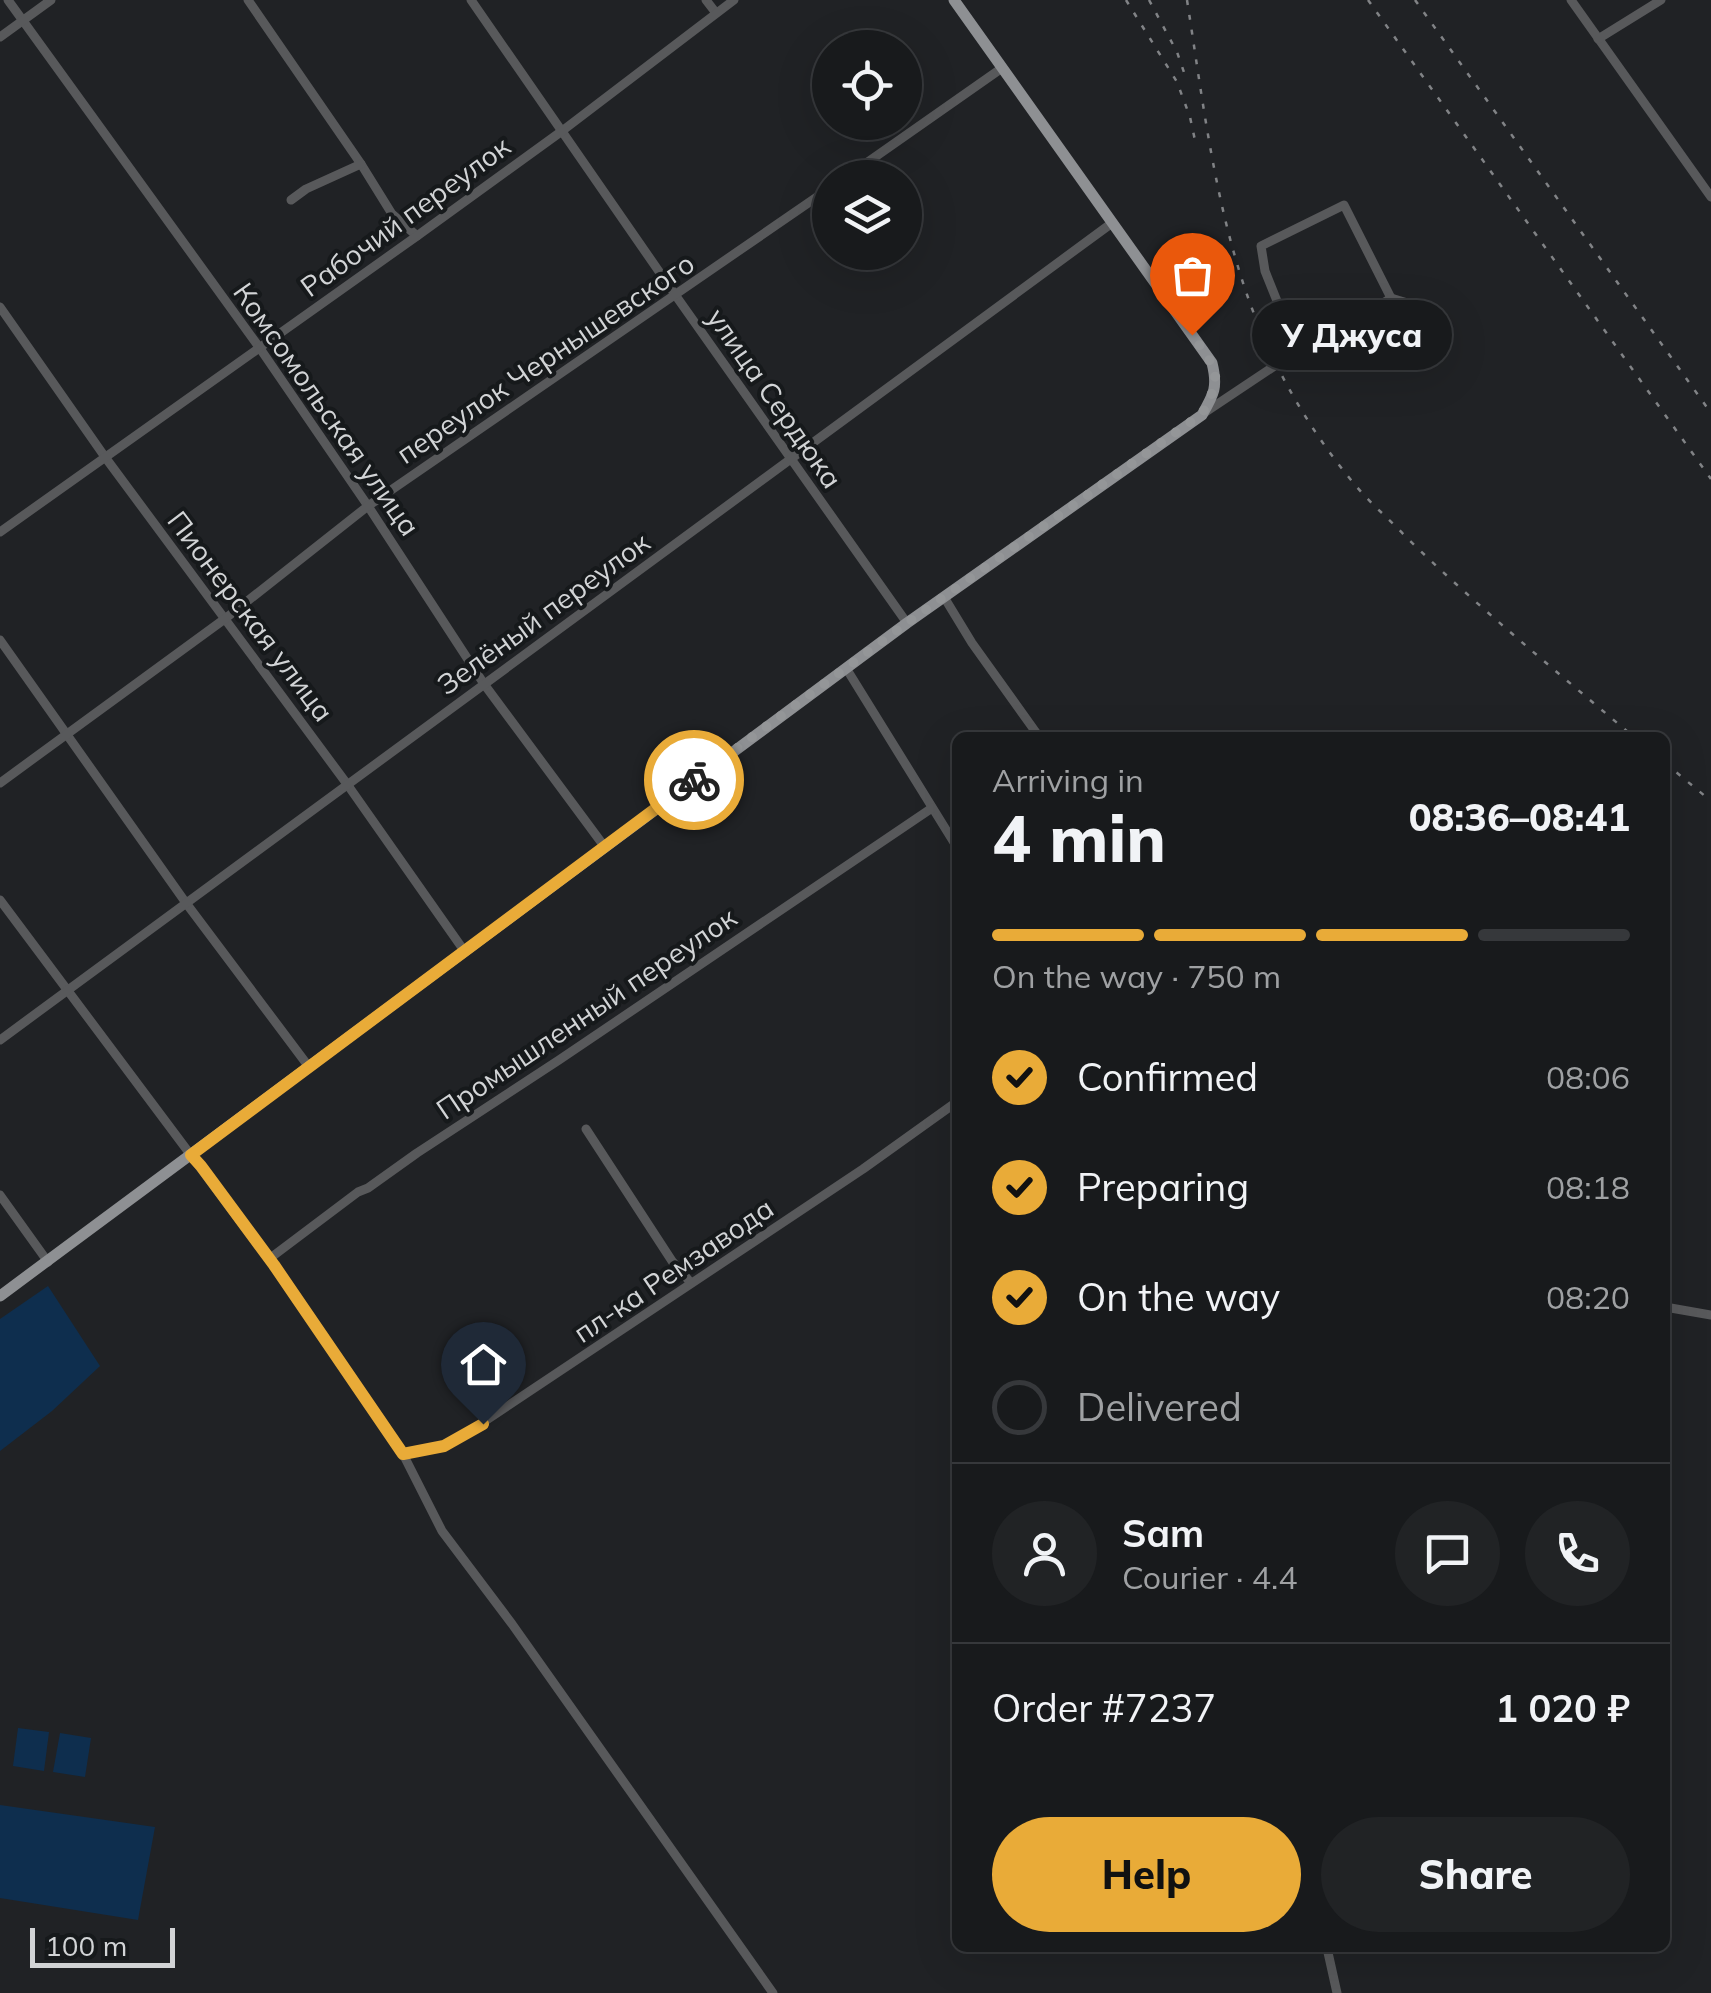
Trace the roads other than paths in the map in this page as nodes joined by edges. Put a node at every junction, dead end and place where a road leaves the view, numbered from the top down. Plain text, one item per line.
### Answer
1 (8, 0) edge
2 (51, 0) edge
3 (248, 0) edge
4 (471, 0) edge
5 (706, 0) edge
6 (734, 0) edge
7 (954, 0) edge
8 (1571, 0) edge
9 (1661, 0) edge
10 (716, 13) junction
11 (23, 20) junction
12 (0, 37) edge
13 (1598, 39) junction
14 (1002, 68) junction
15 (562, 131) junction
16 (871, 160) edge
17 (361, 164) junction
18 (1711, 197) edge
19 (291, 200) dead end
20 (812, 201) edge
21 (1112, 223) junction
22 (417, 236) junction
23 (676, 296) junction
24 (1391, 298) junction
25 (0, 308) edge
26 (1438, 322) dead end
27 (259, 347) junction
28 (1297, 351) junction
29 (1202, 414) junction
30 (105, 458) junction
31 (790, 460) junction
32 (368, 506) junction
33 (0, 532) edge
34 (944, 597) junction
35 (226, 618) junction
36 (907, 623) junction
37 (0, 640) edge
38 (846, 668) junction
39 (484, 684) junction
40 (1036, 732) edge
41 (66, 735) junction
42 (0, 783) edge
43 (347, 784) junction
44 (932, 808) junction
45 (952, 840) edge
46 (604, 846) junction
47 (0, 900) edge
48 (186, 903) junction
49 (465, 952) junction
50 (66, 991) junction
51 (0, 1040) edge
52 (309, 1067) junction
53 (952, 1105) edge
54 (586, 1129) dead end
55 (191, 1155) junction
56 (0, 1195) edge
57 (269, 1259) junction
58 (48, 1262) junction
59 (692, 1282) junction
60 (0, 1296) edge
61 (1670, 1308) edge
62 (1711, 1315) edge
63 (403, 1454) junction
64 (1328, 1952) edge
65 (773, 1993) edge
66 (1337, 1993) edge

1 - 11 street, Комсомольская улица
2 - 11 street
3 - 17 street
4 - 15 street, улица Сердюка
5 - 10 street
6 - 10 street, Рабочий переулок
7 - 14 main road
8 - 13 street
9 - 13 street
10 - 15 street, Рабочий переулок
11 - 12 street
11 - 27 street, Комсомольская улица
13 - 18 street
14 - 16 street
14 - 21 main road
15 - 22 street, Рабочий переулок
15 - 23 street, улица Сердюка
17 - 19 street
17 - 22 street
20 - 23 street, переулок Чернышевского
21 - 29 main road
21 - 31 street, Зелёный переулок
22 - 27 street, Рабочий переулок
23 - 31 street, улица Сердюка
23 - 32 street, переулок Чернышевского
24 - 26 street
24 - 28 street
24 - 28 street
25 - 30 street, Пионерская улица
27 - 30 street, Рабочий переулок
27 - 32 street, Комсомольская улица
28 - 29 street
29 - 34 main road
30 - 33 street, Рабочий переулок
30 - 35 street, Пионерская улица
31 - 36 street, улица Сердюка
31 - 39 street, Зелёный переулок
32 - 35 street, переулок Чернышевского
32 - 39 street, Комсомольская улица
34 - 36 main road
34 - 40 street
35 - 41 street, переулок Чернышевского
35 - 43 street, Пионерская улица
36 - 38 main road
37 - 41 street
38 - 44 street
38 - 46 main road
39 - 43 street, Зелёный переулок
39 - 46 street, Комсомольская улица
41 - 42 street, переулок Чернышевского
41 - 48 street
43 - 48 street, Зелёный переулок
43 - 49 street, Пионерская улица
44 - 45 street
44 - 57 street, Промышленный переулок
46 - 49 main road
47 - 50 street
48 - 50 street, Зелёный переулок
48 - 52 street
49 - 52 main road
50 - 51 street, Зелёный переулок
50 - 55 street
52 - 55 main road
53 - 59 street, пл-ка Ремзавода
54 - 59 street
55 - 57 street
55 - 58 main road
56 - 58 street
57 - 63 street
58 - 60 main road
59 - 63 street, пл-ка Ремзавода
61 - 62 street
63 - 65 street
64 - 66 street

